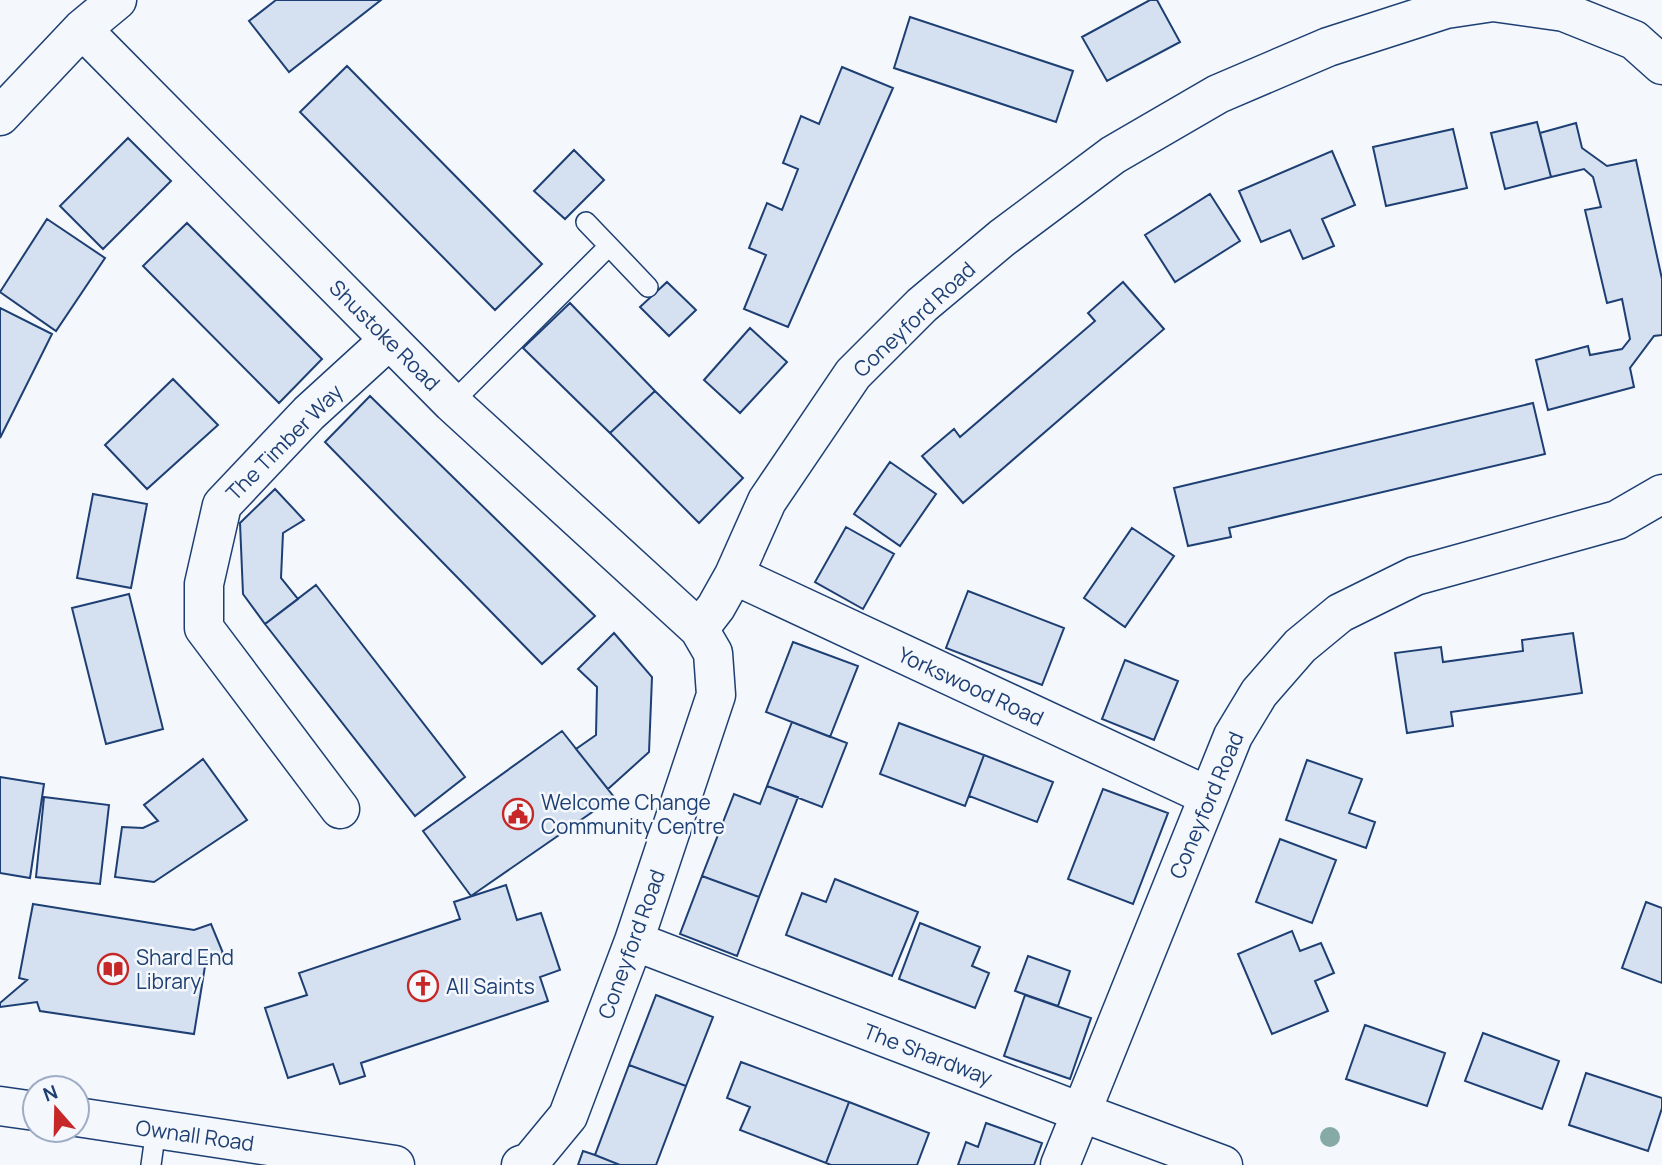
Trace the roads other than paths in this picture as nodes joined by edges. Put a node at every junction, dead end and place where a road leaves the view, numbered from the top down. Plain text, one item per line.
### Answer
1 (117, 0) edge
2 (82, 29) junction
3 (1662, 65) edge
4 (0, 116) edge
5 (586, 222) dead end
6 (609, 246) junction
7 (648, 287) dead end
8 (389, 340) junction
9 (452, 403) junction
10 (1662, 494) edge
11 (734, 575) junction
12 (699, 629) junction
13 (1208, 796) junction
14 (340, 809) dead end
15 (634, 941) junction
16 (0, 1106) edge
17 (21, 1109) edge
18 (1080, 1112) junction
19 (91, 1123) edge
20 (153, 1147) edge
21 (395, 1165) edge
22 (521, 1165) edge
23 (1060, 1165) edge
24 (1223, 1165) edge

1 - 2 street
2 - 4 street
2 - 8 street, Shustoke Road
3 - 11 street, Coneyford Road
5 - 6 lane
6 - 7 lane
6 - 9 lane
8 - 9 street, Shustoke Road
8 - 14 street, The Timber Way
9 - 12 street, Shustoke Road
10 - 13 street, Coneyford Road
11 - 12 street, Coneyford Road
11 - 13 street, Yorkswood Road
12 - 15 street, Coneyford Road
13 - 18 street, Coneyford Road
15 - 18 street, The Shardway
15 - 22 street, Coneyford Road
16 - 17 street
18 - 23 street, Coneyford Road
18 - 24 street, The Shardway
19 - 20 street, Ownall Road
20 - 21 street, Ownall Road

